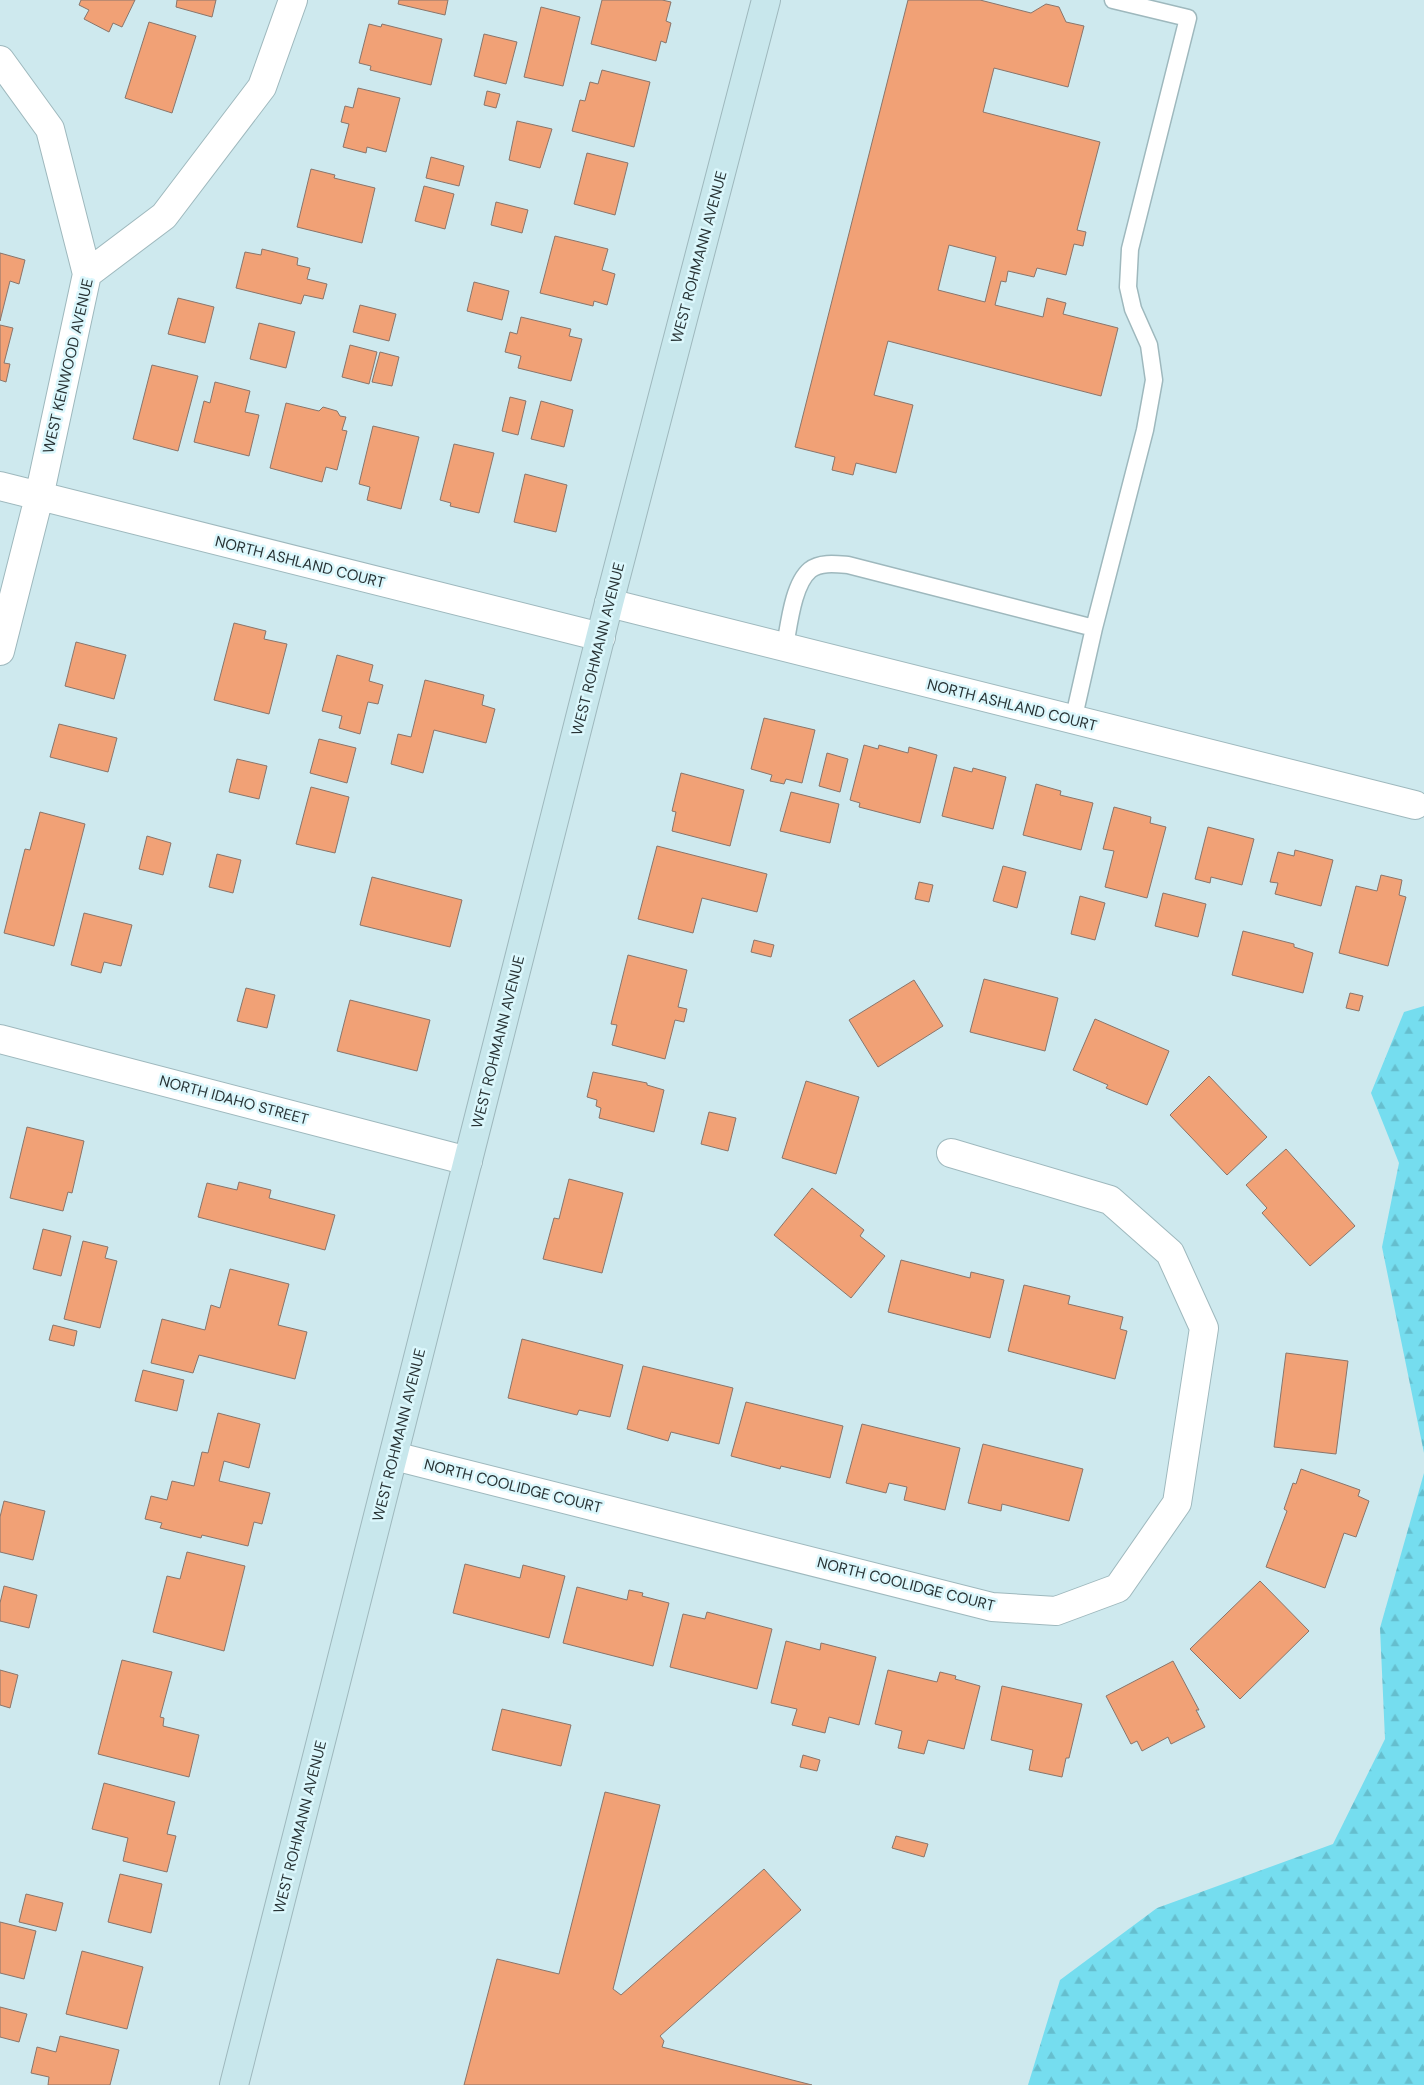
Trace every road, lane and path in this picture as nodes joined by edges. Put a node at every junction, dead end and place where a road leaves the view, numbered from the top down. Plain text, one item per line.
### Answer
1 (293, 0) edge
2 (766, 0) edge
3 (1114, 0) edge
4 (0, 60) edge
5 (87, 274) junction
6 (0, 486) edge
7 (39, 497) junction
8 (609, 602) junction
9 (1094, 628) junction
10 (601, 637) junction
11 (785, 646) junction
12 (0, 652) edge
13 (1073, 720) junction
14 (1415, 805) dead end
15 (0, 1039) edge
16 (951, 1153) dead end
17 (468, 1162) junction
18 (394, 1456) junction
19 (234, 2085) edge

1 - 5 street, WEST KENWOOD AVENUE
2 - 8 street, WEST ROHMANN AVENUE
3 - 9 lane
4 - 5 street
5 - 7 street, WEST KENWOOD AVENUE
6 - 7 street, NORTH ASHLAND COURT
7 - 10 street, NORTH ASHLAND COURT
7 - 12 street, WEST KENWOOD AVENUE
8 - 10 street, WEST ROHMANN AVENUE
8 - 11 street, NORTH ASHLAND COURT
9 - 11 lane
9 - 13 lane
10 - 17 street, WEST ROHMANN AVENUE
11 - 13 street, NORTH ASHLAND COURT
13 - 14 street, NORTH ASHLAND COURT
15 - 17 street, NORTH IDAHO STREET
16 - 18 street, NORTH COOLIDGE COURT
17 - 18 street, WEST ROHMANN AVENUE
18 - 19 street, WEST ROHMANN AVENUE

